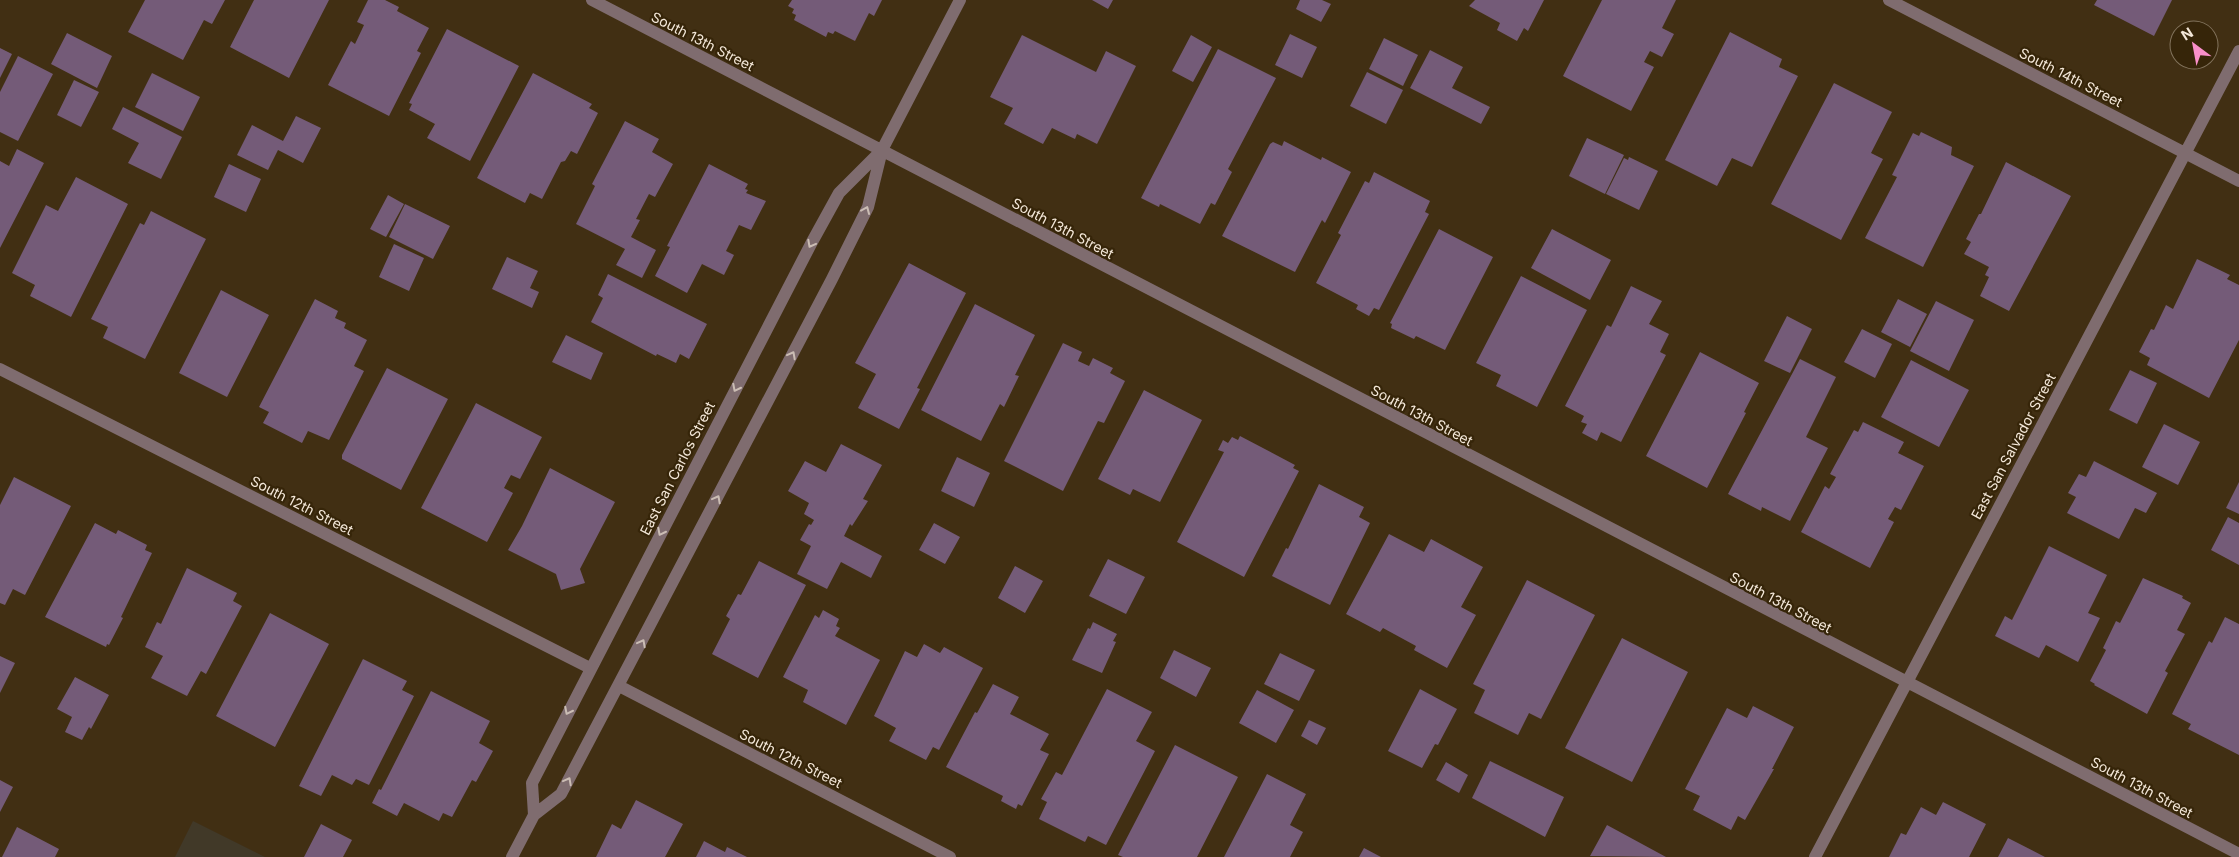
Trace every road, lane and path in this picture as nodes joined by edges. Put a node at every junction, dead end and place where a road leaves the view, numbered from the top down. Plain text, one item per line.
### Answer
1 (592, 0) edge
2 (960, 0) edge
3 (1890, 0) edge
4 (2239, 51) edge
5 (882, 150) junction
6 (2184, 153) junction
7 (2239, 181) edge
8 (0, 369) edge
9 (590, 668) junction
10 (1906, 682) junction
11 (619, 686) junction
12 (534, 815) junction
13 (2239, 854) edge
14 (512, 857) edge
15 (950, 857) edge
16 (1815, 857) edge

1 - 5 street, South 13th Street
2 - 5 street, East San Carlos Street
3 - 6 street, South 14th Street
4 - 6 street, East San Salvador Street
5 -> 9 street, East San Carlos Street
5 - 10 street, South 13th Street
11 -> 5 street, East San Carlos Street
6 - 7 street, South 14th Street
6 - 10 street, East San Salvador Street
8 - 9 street, South 12th Street
9 -> 12 street, East San Carlos Street
10 - 13 street, South 13th Street
10 - 16 street, East San Salvador Street
12 -> 11 street, East San Carlos Street
11 - 15 street, South 12th Street
12 - 14 street, East San Carlos Street

